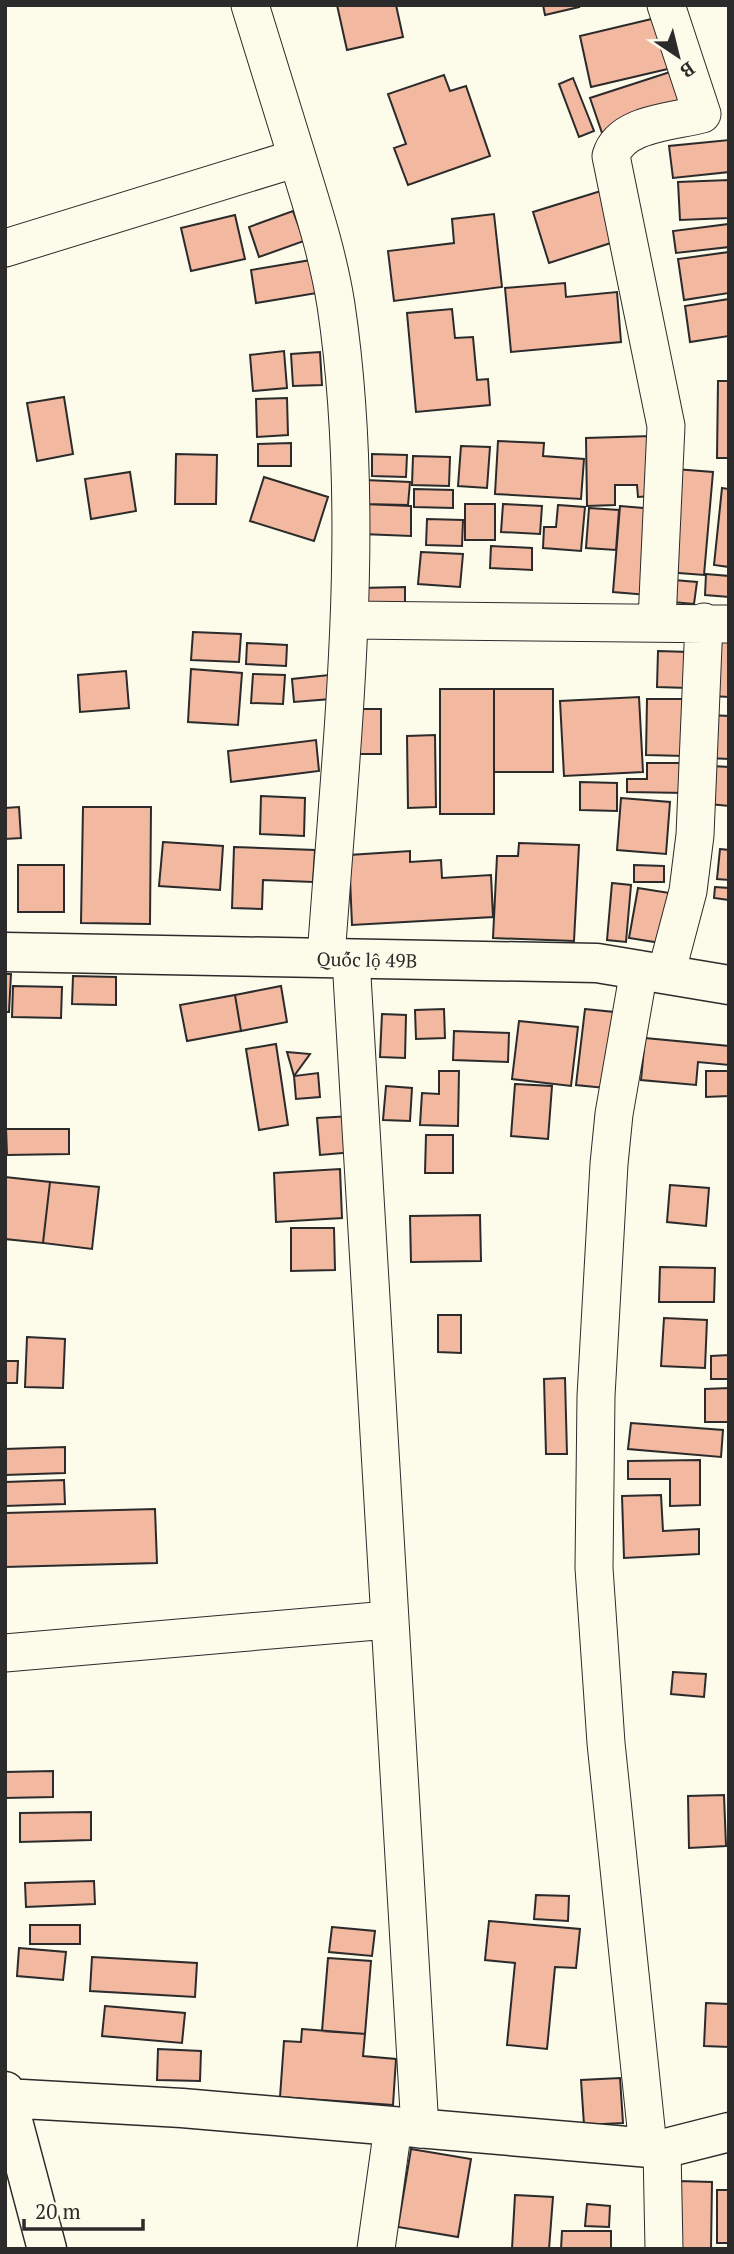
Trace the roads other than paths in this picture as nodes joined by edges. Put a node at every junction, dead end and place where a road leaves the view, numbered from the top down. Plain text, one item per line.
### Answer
1 (250, 5) edge
2 (666, 5) edge
3 (715, 112) edge
4 (297, 158) junction
5 (5, 248) edge
6 (349, 621) junction
7 (657, 621) junction
8 (716, 623) edge
9 (5, 952) edge
10 (339, 959) junction
11 (652, 972) junction
12 (729, 985) edge
13 (388, 1620) junction
14 (5, 1653) edge
15 (6, 2096) edge
16 (406, 2128) junction
17 (729, 2132) edge
18 (655, 2148) junction
19 (47, 2249) edge
20 (376, 2249) edge
21 (664, 2249) edge

1 - 4 street
2 - 3 street
3 - 7 street
4 - 5 street
4 - 6 street
6 - 7 street
6 - 10 street
7 - 8 street
8 - 11 street
9 - 10 street, Quốc lộ 49B
10 - 11 street, Quốc lộ 49B
10 - 13 street
11 - 12 street, Quốc lộ 49B
11 - 18 street
13 - 14 street
13 - 16 street
15 - 16 street
15 - 19 street
16 - 18 street
16 - 20 street
17 - 18 street
18 - 21 street

